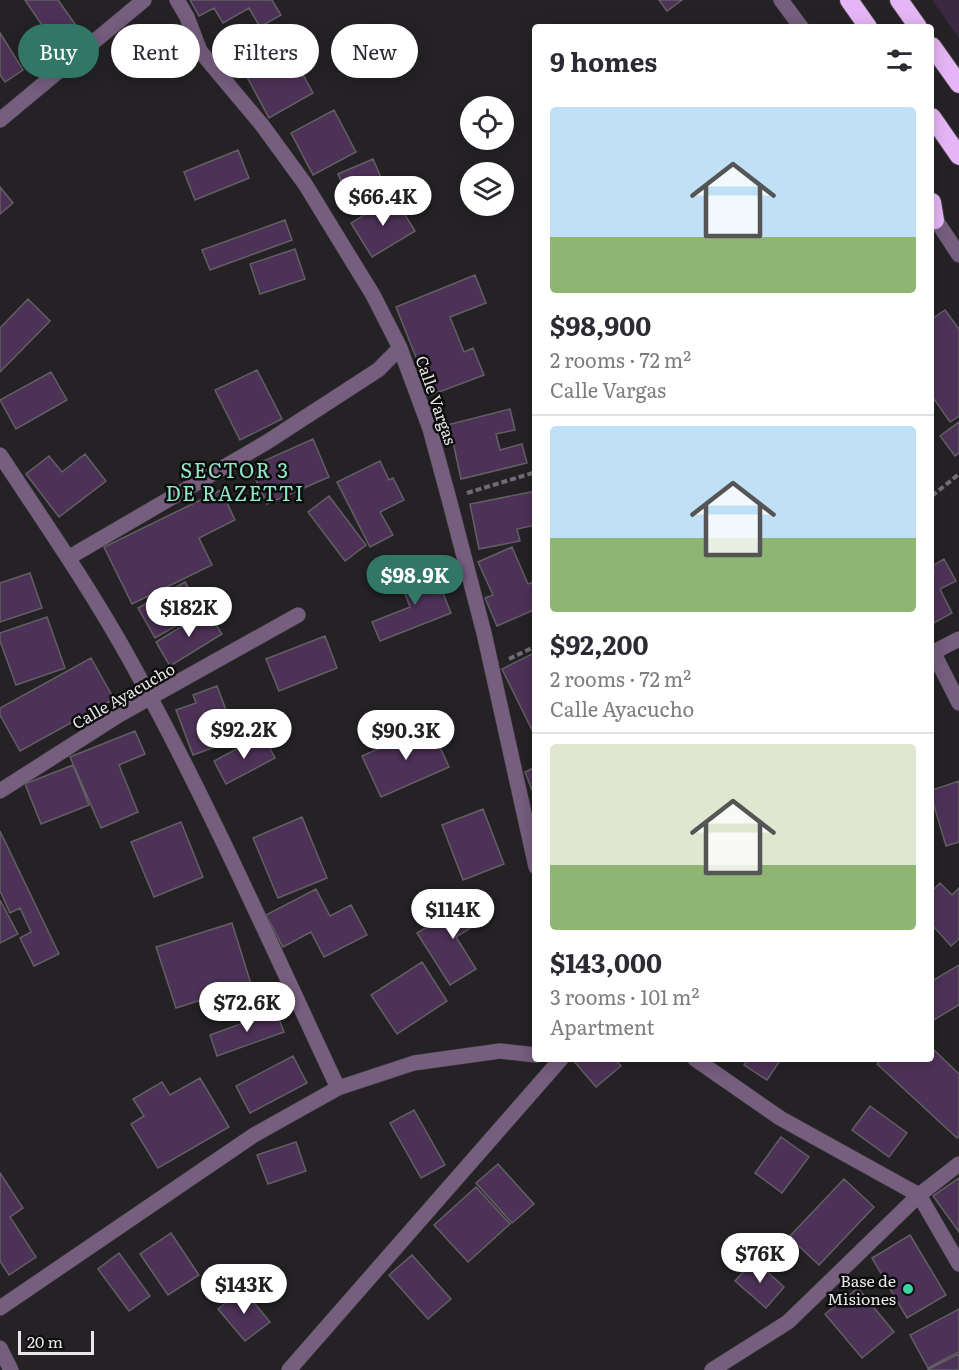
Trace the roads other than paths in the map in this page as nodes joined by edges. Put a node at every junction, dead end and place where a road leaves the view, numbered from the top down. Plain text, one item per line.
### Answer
1 (144, 0) edge
2 (177, 0) edge
3 (781, 0) edge
4 (849, 0) edge
5 (898, 0) edge
6 (799, 24) edge
7 (866, 24) edge
8 (916, 24) edge
9 (934, 49) edge
10 (959, 84) edge
11 (0, 120) edge
12 (934, 120) edge
13 (959, 156) edge
14 (934, 214) edge
15 (959, 255) edge
16 (400, 348) junction
17 (0, 454) edge
18 (68, 558) junction
19 (297, 615) dead end
20 (959, 639) edge
21 (934, 652) edge
22 (934, 657) edge
23 (150, 699) junction
24 (959, 703) edge
25 (0, 791) edge
26 (532, 849) edge
27 (532, 1055) edge
28 (558, 1062) edge
29 (699, 1062) edge
30 (338, 1089) junction
31 (959, 1164) edge
32 (919, 1196) junction
33 (959, 1264) edge
34 (0, 1308) edge
35 (0, 1348) edge
36 (11, 1370) edge
37 (289, 1370) edge
38 (712, 1370) edge

1 - 11 street
2 - 16 street, Calle Vargas
3 - 6 street
4 - 7 highway
5 - 8 highway
9 - 10 highway
12 - 13 highway
14 - 15 street
16 - 18 street
16 - 26 street, Calle Vargas
17 - 18 street
18 - 23 street
19 - 23 street, Calle Ayacucho
20 - 21 street
22 - 24 street
23 - 25 street, Calle Ayacucho
23 - 30 street
27 - 30 street
28 - 37 street
29 - 32 street
30 - 34 street
31 - 32 street
32 - 33 street
32 - 38 street
35 - 36 street

